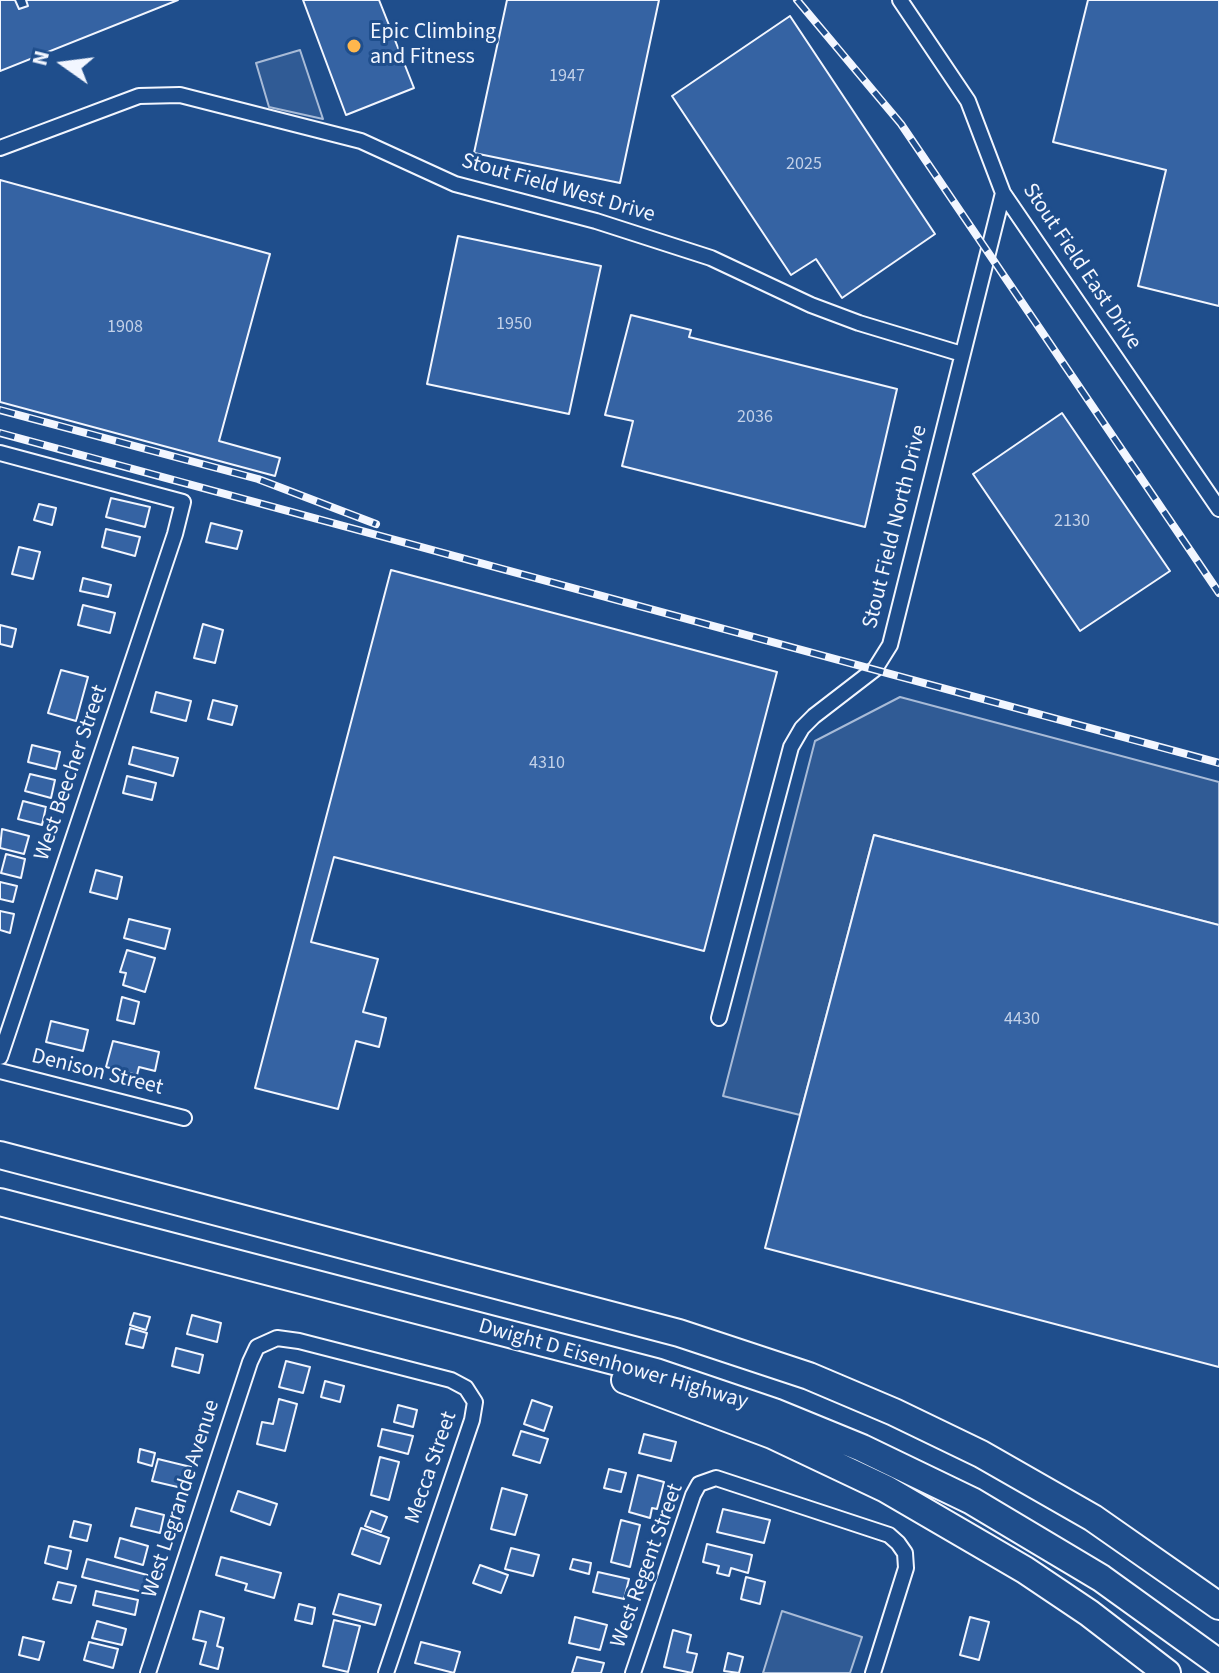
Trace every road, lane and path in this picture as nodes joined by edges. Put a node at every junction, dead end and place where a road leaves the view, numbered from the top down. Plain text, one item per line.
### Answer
1 (900, 0) edge
2 (0, 148) edge
3 (1003, 193) junction
4 (962, 354) junction
5 (0, 453) edge
6 (1219, 509) edge
7 (719, 1018) dead end
8 (0, 1057) edge
9 (0, 1071) edge
10 (184, 1118) dead end
11 (0, 1155) edge
12 (0, 1202) edge
13 (507, 1333) junction
14 (264, 1343) joint
15 (1219, 1606) edge
16 (1219, 1663) edge
17 (148, 1673) edge
18 (386, 1673) edge
19 (633, 1673) edge
20 (873, 1673) edge
21 (1167, 1673) edge

1 - 3 street, Stout Field East Drive
2 - 4 street, Stout Field West Drive
3 - 4 street, Stout Field North Drive
3 - 6 street, Stout Field East Drive
4 - 7 street, Stout Field North Drive
5 - 8 street, West Beecher Street
9 - 10 street, Denison Street
11 - 15 highway, Dwight D Eisenhower Highway
12 - 13 highway, Dwight D Eisenhower Highway
13 - 16 highway, Dwight D Eisenhower Highway
13 - 21 highway
14 - 17 street, West Legrande Avenue
14 - 18 street, Mecca Street
19 - 20 street, West Regent Street

